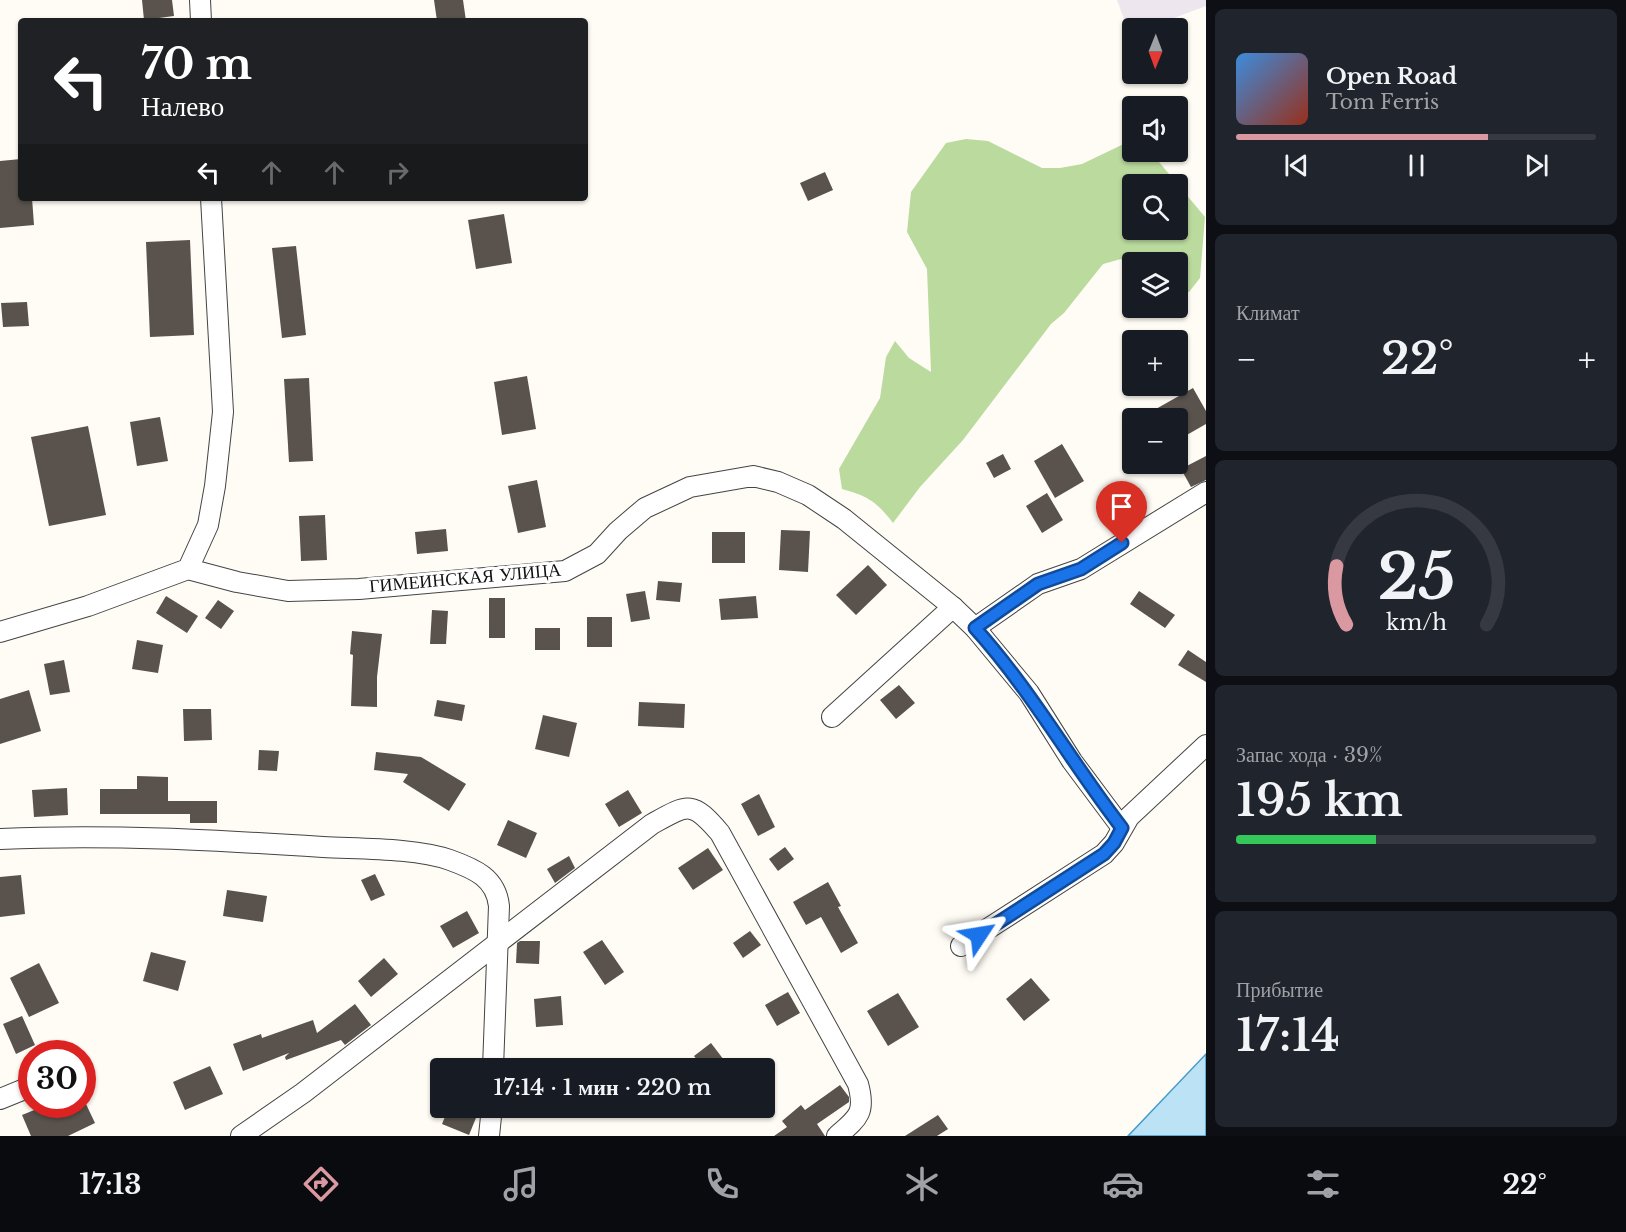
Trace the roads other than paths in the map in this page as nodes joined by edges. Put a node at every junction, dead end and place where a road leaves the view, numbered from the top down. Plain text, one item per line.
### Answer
1 (200, 0) edge
2 (201, 18) edge
3 (212, 201) edge
4 (1206, 492) edge
5 (188, 568) junction
6 (953, 607) junction
7 (975, 628) junction
8 (0, 632) edge
9 (832, 717) dead end
10 (1206, 745) edge
11 (1122, 828) junction
12 (0, 839) edge
13 (499, 939) junction
14 (962, 946) dead end
15 (493, 1058) edge
16 (18, 1092) edge
17 (0, 1099) edge
18 (491, 1118) edge
19 (241, 1136) edge
20 (489, 1136) edge
21 (837, 1136) edge

1 - 2 street
3 - 5 street
4 - 7 street
5 - 6 street, ГИМЕИНСКАЯ УЛИЦА
5 - 8 street
6 - 7 street
6 - 9 street
7 - 11 street
10 - 11 street
11 - 14 street
12 - 13 street
13 - 15 street
13 - 19 street
13 - 21 street
16 - 17 street
18 - 20 street

